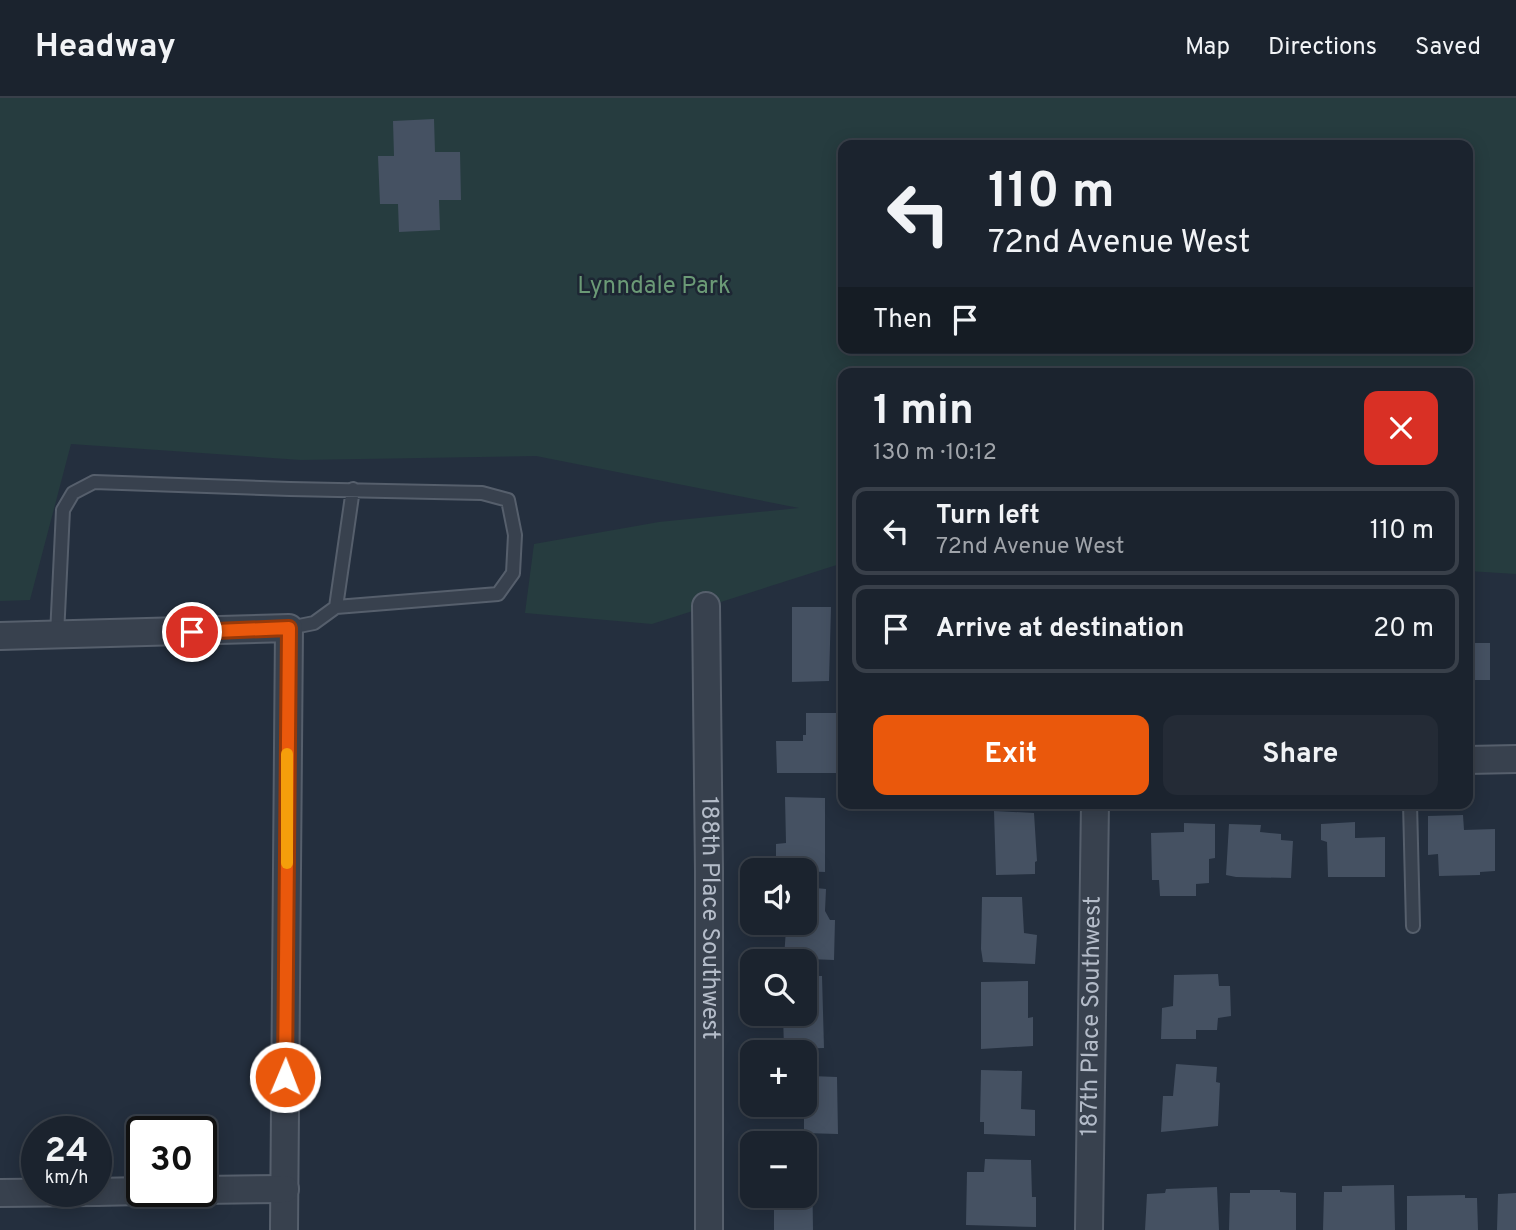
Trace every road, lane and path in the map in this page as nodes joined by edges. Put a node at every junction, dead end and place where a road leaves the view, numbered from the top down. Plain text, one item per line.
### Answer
1 (353, 489) junction
2 (706, 606) dead end
3 (336, 607) junction
4 (289, 628) junction
5 (57, 635) junction
6 (0, 636) edge
7 (1516, 758) edge
8 (1473, 760) edge
9 (1095, 809) edge
10 (1410, 809) edge
11 (1413, 926) dead end
12 (285, 1189) junction
13 (217, 1190) edge
14 (0, 1193) edge
15 (21, 1193) edge
16 (284, 1230) edge
17 (709, 1230) edge
18 (1089, 1230) edge

1 - 3 lane
1 - 3 lane
1 - 5 lane
2 - 17 street, 188th Place Southwest
3 - 4 lane
4 - 5 street
4 - 12 street
5 - 6 street
7 - 8 street
9 - 18 street, 187th Place Southwest
10 - 11 lane
12 - 13 street
12 - 16 street
14 - 15 street

